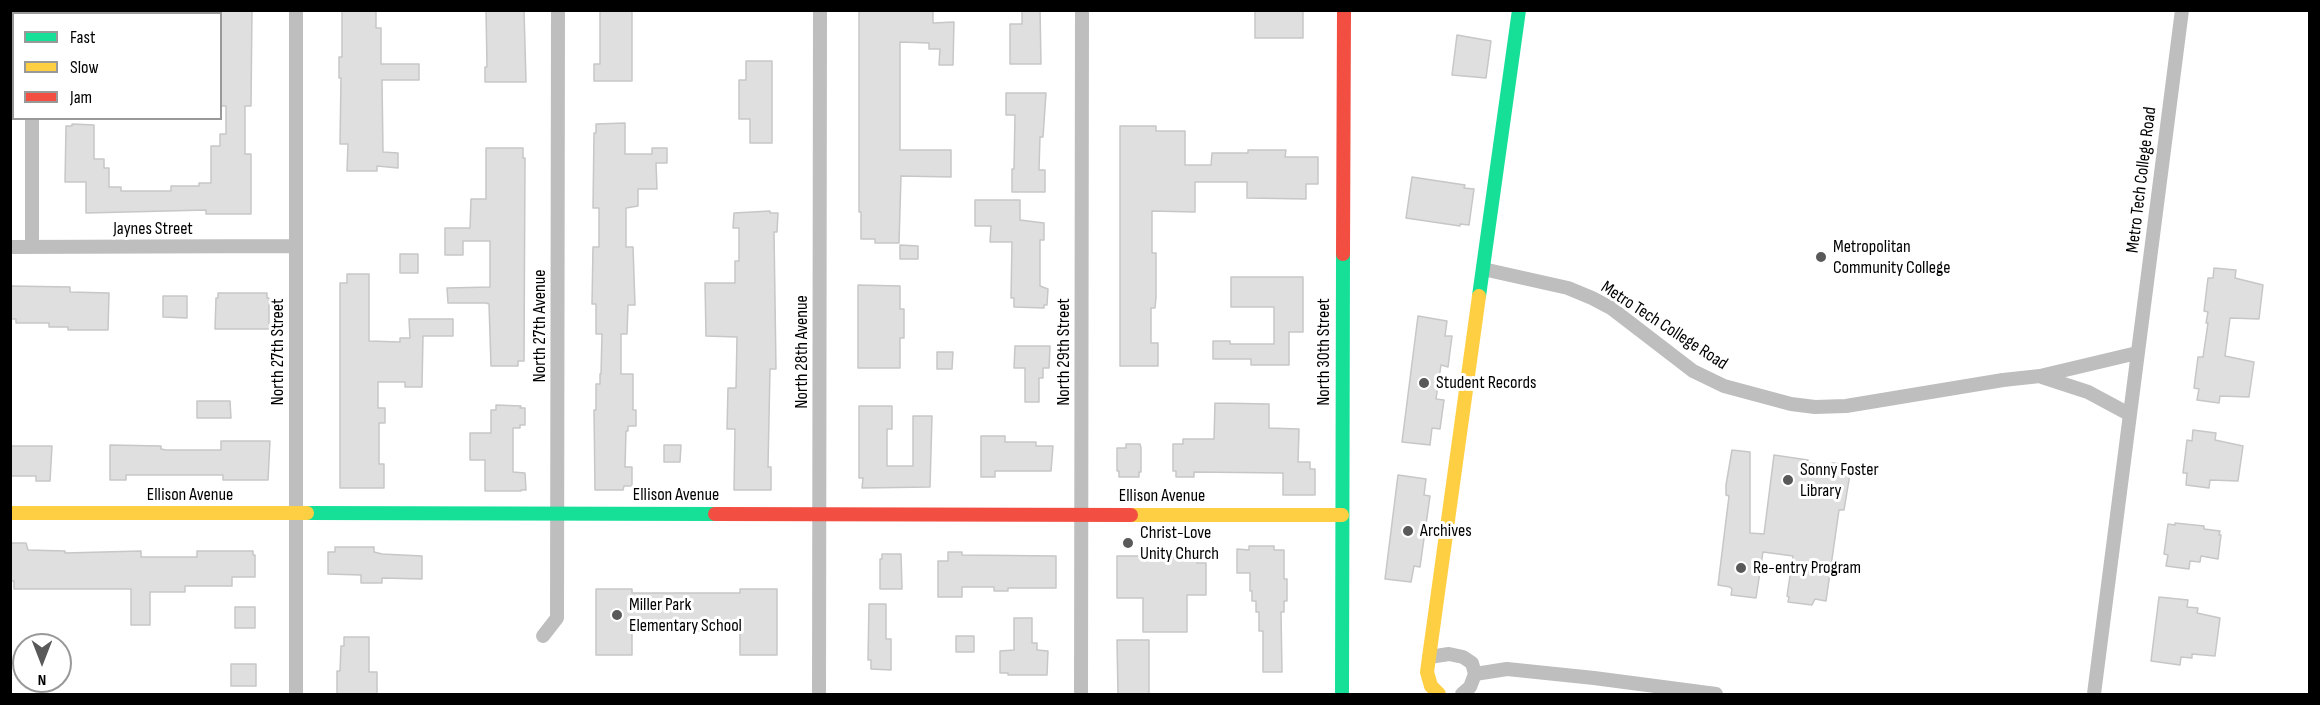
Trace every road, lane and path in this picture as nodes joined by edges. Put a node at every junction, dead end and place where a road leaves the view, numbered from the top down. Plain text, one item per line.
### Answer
1 (296, 10) edge
2 (558, 10) edge
3 (820, 10) edge
4 (1082, 10) edge
5 (1344, 10) edge
6 (1519, 10) edge
7 (2182, 10) edge
8 (32, 120) edge
9 (296, 246) junction
10 (10, 247) edge
11 (32, 247) junction
12 (1484, 269) junction
13 (2137, 353) junction
14 (2040, 376) junction
15 (2129, 414) junction
16 (10, 513) edge
17 (296, 513) junction
18 (558, 513) junction
19 (819, 513) junction
20 (1081, 514) junction
21 (1342, 515) junction
22 (543, 636) dead end
23 (1429, 657) junction
24 (1475, 674) junction
25 (296, 694) edge
26 (819, 694) edge
27 (1081, 694) edge
28 (1342, 694) edge
29 (1439, 694) edge
30 (1462, 694) edge
31 (1716, 694) edge
32 (2094, 694) edge

1 - 9 street, North 27th Street
2 - 18 street, North 27th Avenue
3 - 19 street, North 28th Avenue
4 - 20 street, North 29th Street
5 - 21 main road, North 30th Street
6 - 12 main road
7 - 13 street, Metro Tech College Road
8 - 11 street
9 - 11 street, Jaynes Street
9 - 17 street, North 27th Street
10 - 11 street, Jaynes Street
12 - 14 street, Metro Tech College Road
12 - 23 main road
13 - 14 street, Metro Tech College Road
13 - 15 street, Metro Tech College Road
14 - 15 street, Metro Tech College Road
15 - 32 street, Metro Tech College Road
16 - 17 main road, Ellison Avenue
17 - 18 main road, Ellison Avenue
17 - 25 street, North 27th Street
18 - 19 main road, Ellison Avenue
18 - 22 street, North 27th Avenue
19 - 20 main road, Ellison Avenue
19 - 26 street, North 28th Avenue
20 - 21 main road, Ellison Avenue
20 - 27 street, North 29th Street
21 - 28 main road, North 30th Street
23 - 24 street
23 - 29 main road
24 - 30 street
24 - 31 street

